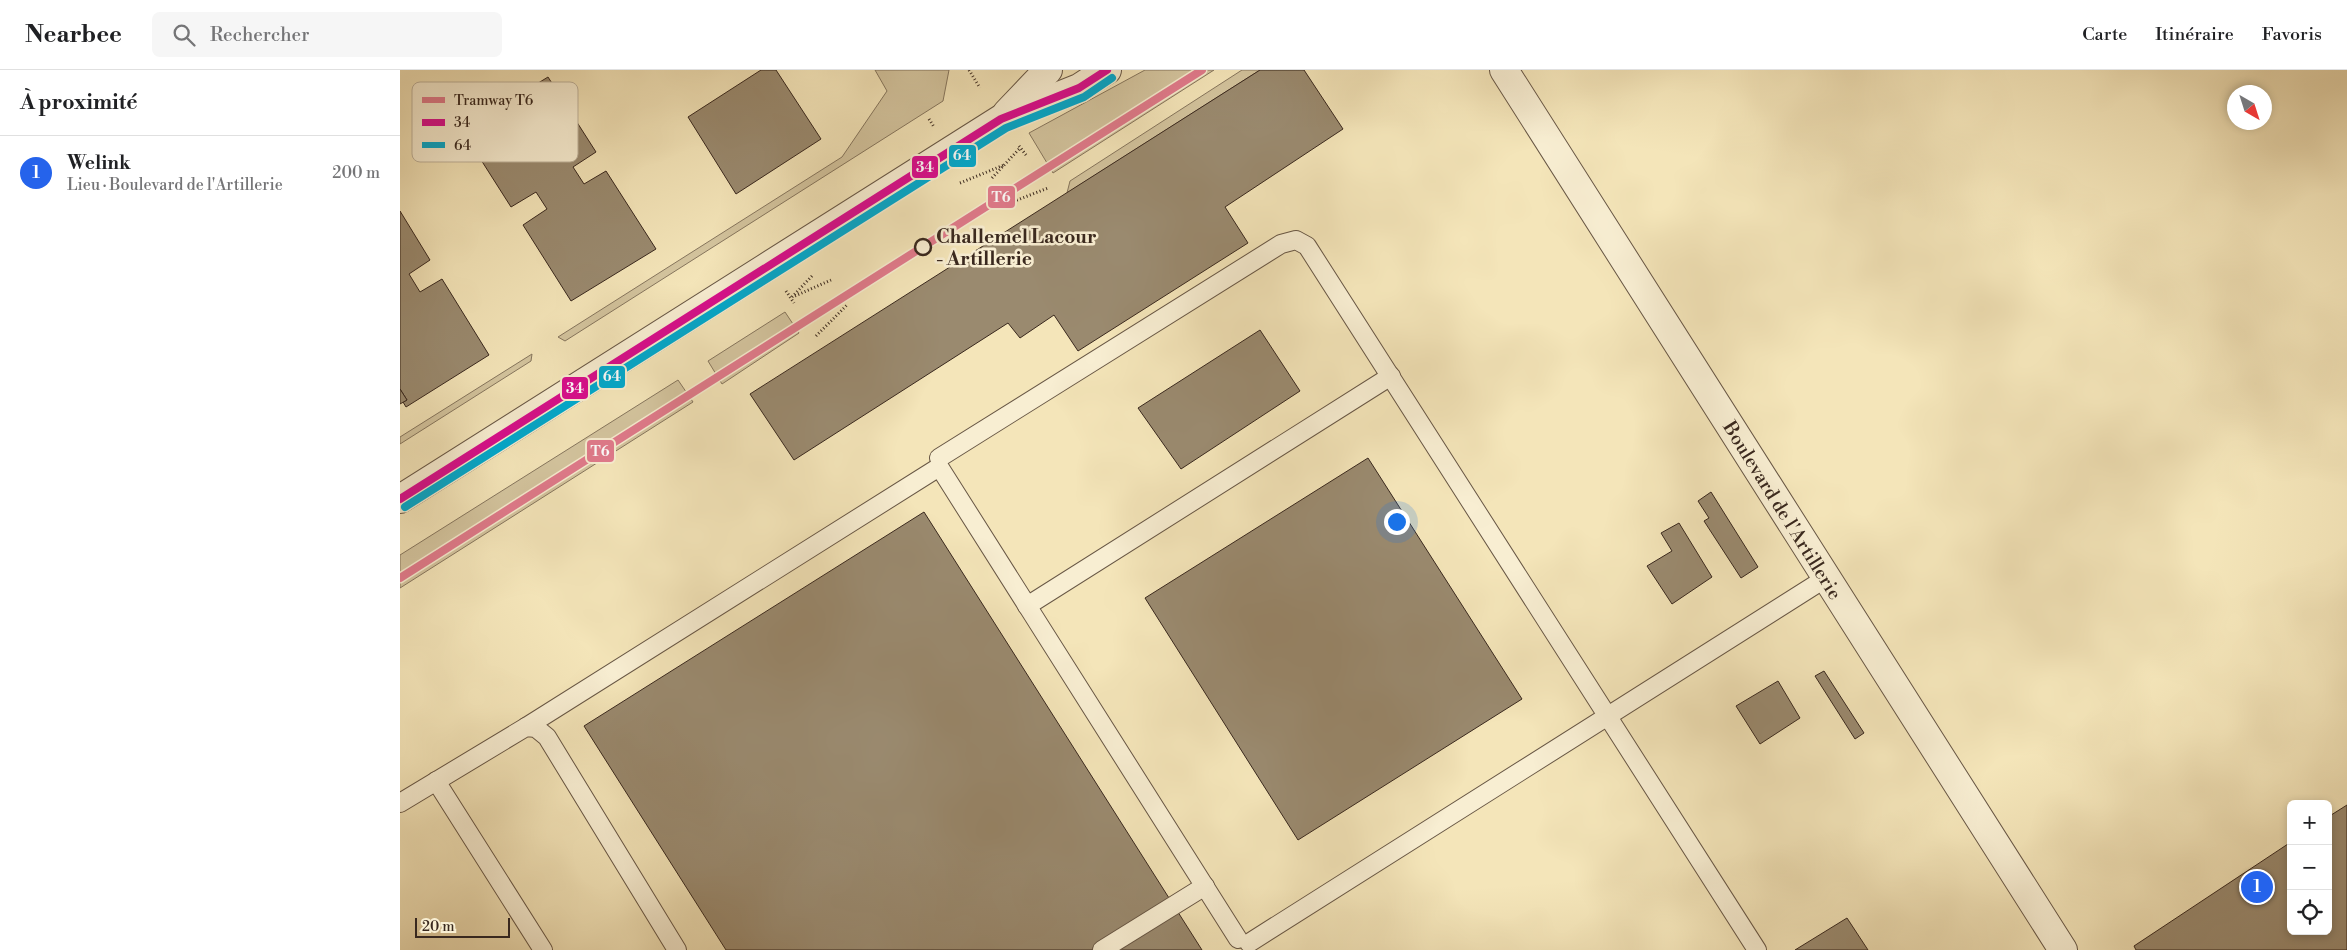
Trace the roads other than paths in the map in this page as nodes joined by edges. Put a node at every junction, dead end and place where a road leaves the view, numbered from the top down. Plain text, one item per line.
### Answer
1 (1048, 70) edge
2 (1107, 70) edge
3 (1504, 70) edge
4 (1008, 129) junction
5 (1391, 376) junction
6 (938, 465) junction
7 (400, 499) edge
8 (1826, 578) junction
9 (1027, 606) junction
10 (1608, 715) junction
11 (526, 727) junction
12 (436, 781) junction
13 (400, 803) edge
14 (1205, 886) junction
15 (1243, 946) edge
16 (543, 950) edge
17 (677, 950) edge
18 (1102, 950) edge
19 (1757, 950) edge
20 (2063, 950) edge

1 - 4 street
2 - 4 street
3 - 8 street, Boulevard de l'Artillerie
4 - 7 street
5 - 6 lane
5 - 9 lane
5 - 10 lane
6 - 9 lane
6 - 11 lane
8 - 10 lane
8 - 20 street, Boulevard de l'Artillerie
9 - 14 lane
10 - 15 lane
10 - 19 lane
11 - 12 lane
11 - 17 lane
12 - 13 lane
12 - 16 lane
14 - 15 lane
14 - 18 lane

